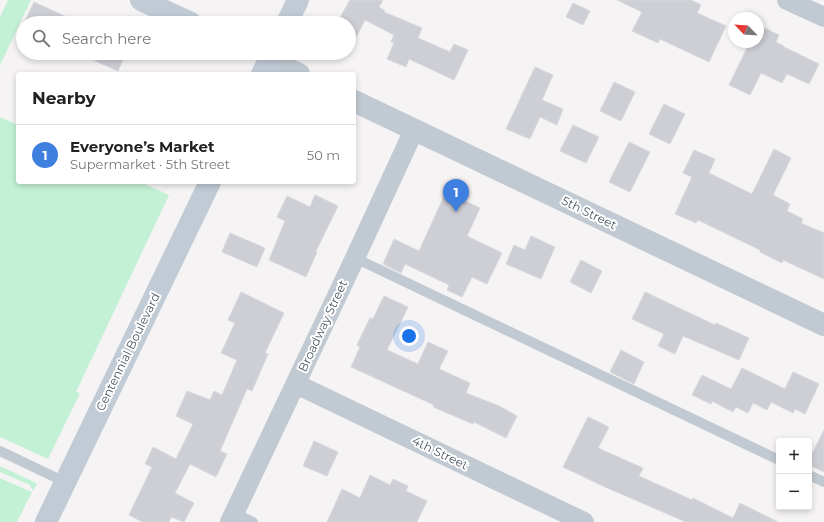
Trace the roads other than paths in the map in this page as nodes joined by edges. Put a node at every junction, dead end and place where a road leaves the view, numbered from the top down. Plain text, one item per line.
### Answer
1 (141, 0) edge
2 (298, 0) edge
3 (787, 0) edge
4 (175, 16) edge
5 (290, 16) edge
6 (824, 18) edge
7 (264, 60) edge
8 (294, 72) edge
9 (356, 102) edge
10 (414, 130) junction
11 (209, 184) edge
12 (355, 258) junction
13 (824, 325) edge
14 (296, 384) junction
15 (0, 451) edge
16 (776, 459) edge
17 (812, 476) edge
18 (65, 482) junction
19 (824, 482) edge
20 (232, 517) edge
21 (46, 522) edge
22 (253, 522) edge
23 (584, 522) edge

1 - 4 main road
2 - 5 main road
3 - 6 street
7 - 8 street
9 - 10 street, 5th Street
10 - 12 street, Broadway Street
10 - 13 street, 5th Street
11 - 18 main road, Centennial Boulevard
12 - 14 street, Broadway Street
12 - 16 lane
14 - 20 street, Broadway Street
14 - 23 street, 4th Street
15 - 18 lane
17 - 19 lane
18 - 21 main road, Centennial Boulevard
20 - 22 lane

